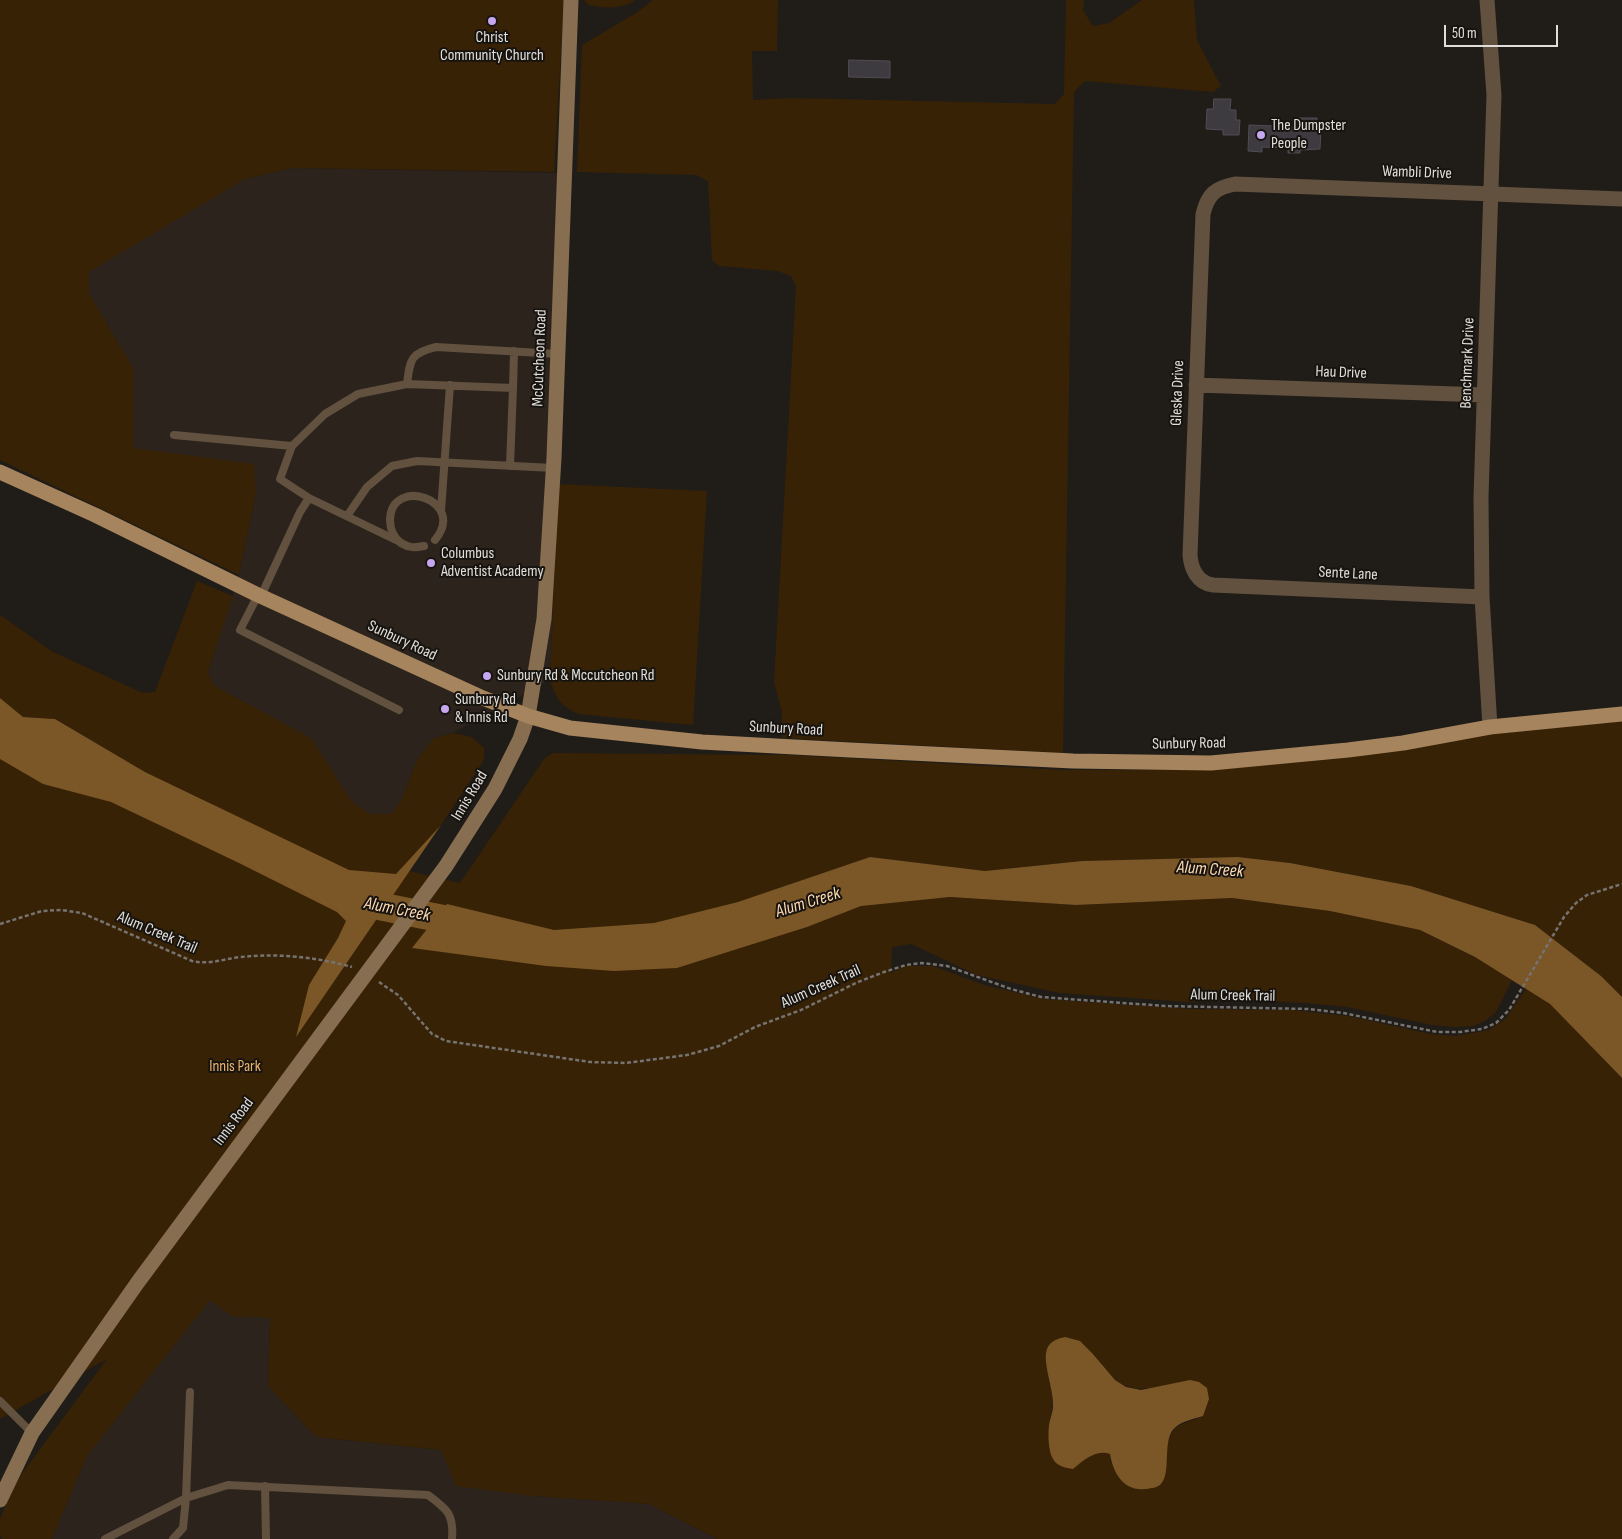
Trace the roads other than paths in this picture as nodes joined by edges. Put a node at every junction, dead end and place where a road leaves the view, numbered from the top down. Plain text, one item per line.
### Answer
1 (571, 0) edge
2 (1487, 0) edge
3 (1213, 192) joint
4 (1492, 193) junction
5 (1622, 199) edge
6 (514, 351) junction
7 (558, 354) junction
8 (407, 384) junction
9 (1196, 384) junction
10 (450, 385) junction
11 (513, 388) junction
12 (1484, 395) junction
13 (174, 434) dead end
14 (292, 446) junction
15 (444, 462) junction
16 (510, 466) junction
17 (553, 468) junction
18 (0, 472) edge
19 (309, 498) junction
20 (441, 513) junction
21 (347, 516) junction
22 (435, 540) dead end
23 (398, 541) junction
24 (424, 546) dead end
25 (1213, 585) joint
26 (259, 596) junction
27 (1482, 597) junction
28 (399, 710) dead end
29 (1622, 714) edge
30 (528, 716) junction
31 (1490, 727) junction
32 (190, 1392) dead end
33 (0, 1401) edge
34 (32, 1433) junction
35 (266, 1486) junction
36 (186, 1498) junction
37 (0, 1500) edge
38 (105, 1539) edge
39 (173, 1539) edge
40 (266, 1539) edge
41 (452, 1539) edge

1 - 7 main road, McCutcheon Road
2 - 4 street, Benchmark Drive
3 - 4 street, Wambli Drive
3 - 9 street, Gleska Drive
4 - 5 street, Wambli Drive
4 - 12 street, Benchmark Drive
6 - 7 lane
6 - 8 lane
6 - 11 lane
7 - 17 main road, McCutcheon Road
8 - 10 lane
8 - 14 lane
9 - 12 street, Hau Drive
9 - 25 street, Gleska Drive
10 - 11 lane
10 - 15 lane
11 - 16 lane
12 - 27 street, Benchmark Drive
13 - 14 lane
14 - 19 lane
15 - 16 lane
15 - 20 lane
15 - 21 lane
16 - 17 lane
17 - 30 main road, McCutcheon Road
18 - 26 main road, Sunbury Road
19 - 21 lane
19 - 26 lane
20 - 22 lane
20 - 23 lane
21 - 23 lane
23 - 24 lane
25 - 27 street, Sente Lane
26 - 28 lane
26 - 30 main road, Sunbury Road
27 - 31 street, Benchmark Drive
29 - 31 main road, Sunbury Road
30 - 31 main road, Sunbury Road
30 - 34 main road, Innis Road
32 - 36 lane
33 - 34 lane
34 - 37 main road, Innis Road
35 - 36 lane
35 - 40 lane
35 - 41 lane
36 - 38 lane
36 - 39 lane

